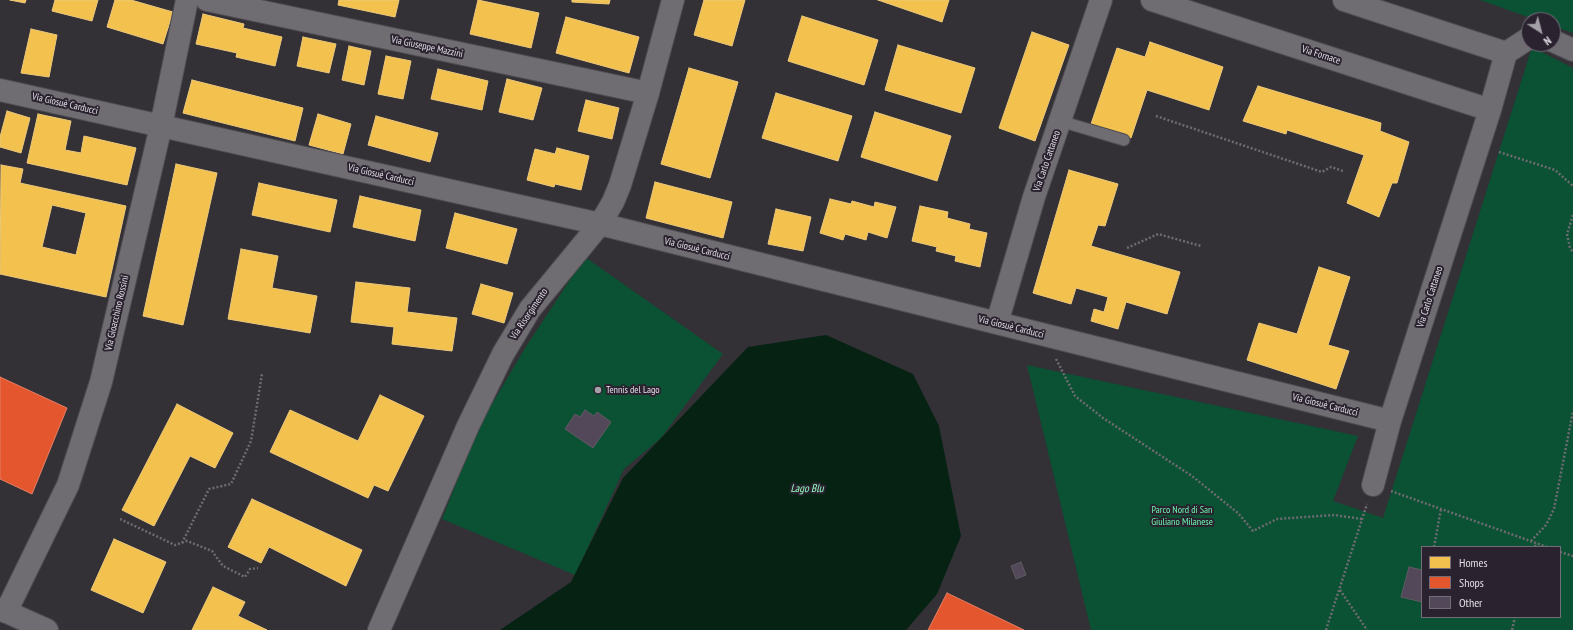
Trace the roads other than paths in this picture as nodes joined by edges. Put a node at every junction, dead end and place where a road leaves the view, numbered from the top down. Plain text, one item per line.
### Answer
1 (187, 0) edge
2 (207, 0) edge
3 (674, 0) edge
4 (1101, 0) edge
5 (1152, 0) edge
6 (1344, 0) edge
7 (1396, 8) edge
8 (1521, 43) edge
9 (1561, 45) edge
10 (1573, 50) edge
11 (1506, 53) junction
12 (0, 90) edge
13 (648, 93) junction
14 (1490, 110) junction
15 (1060, 121) junction
16 (161, 126) junction
17 (1124, 140) dead end
18 (600, 224) junction
19 (997, 323) junction
20 (1390, 421) junction
21 (1373, 485) road end
22 (2, 615) edge
23 (47, 630) edge
24 (379, 630) edge

1 - 16 street, Via Gioacchino Rossini
2 - 13 street, Via Giuseppe Mazzini
3 - 13 street, Via Risorgimento
4 - 15 street, Via Carlo Cattaneo
5 - 14 street, Via Fornace
6 - 7 street
7 - 11 street
8 - 11 street
9 - 10 street
11 - 14 street, Via Carlo Cattaneo
12 - 16 street, Via Giosuè Carducci
13 - 18 street, Via Risorgimento
14 - 20 street, Via Carlo Cattaneo
15 - 17 lane
15 - 19 street, Via Carlo Cattaneo
16 - 18 street, Via Giosuè Carducci
16 - 22 street, Via Gioacchino Rossini
18 - 19 street, Via Giosuè Carducci
18 - 24 street, Via Risorgimento
19 - 20 street, Via Giosuè Carducci
20 - 21 street, Via Carlo Cattaneo
22 - 23 street

